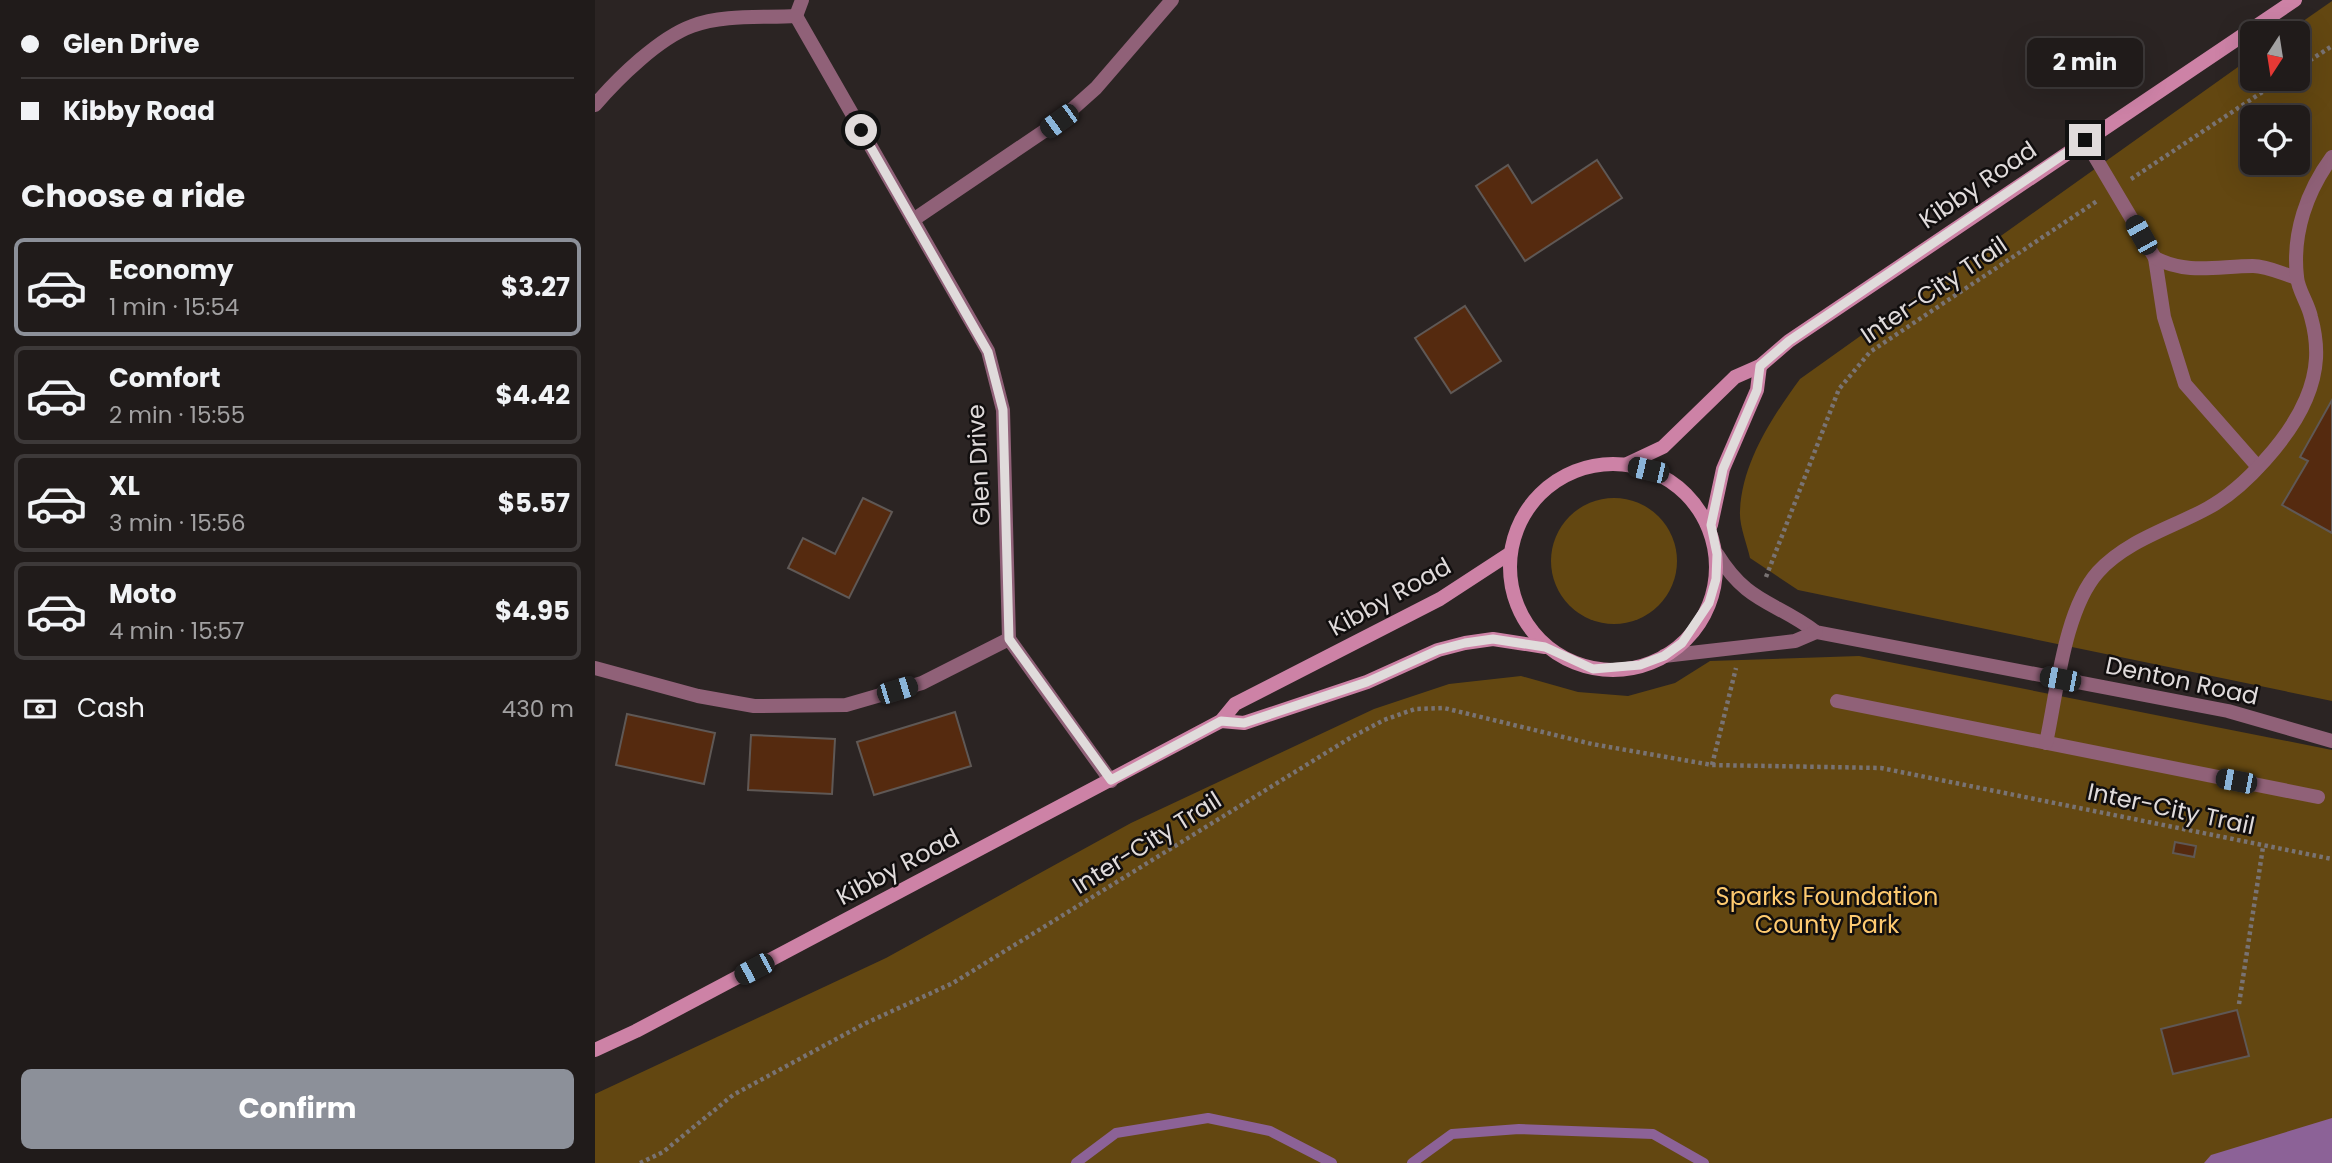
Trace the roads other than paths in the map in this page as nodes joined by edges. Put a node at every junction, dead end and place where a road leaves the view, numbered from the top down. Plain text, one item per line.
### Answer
1 (802, 0) edge
2 (1172, 0) edge
3 (2295, 0) edge
4 (796, 16) junction
5 (595, 105) edge
6 (2085, 140) junction
7 (2332, 158) edge
8 (913, 220) junction
9 (2155, 258) junction
10 (2297, 278) junction
11 (1760, 366) junction
12 (1626, 464) junction
13 (2258, 467) junction
14 (1711, 525) junction
15 (1509, 554) junction
16 (1717, 554) junction
17 (1815, 632) junction
18 (1009, 639) junction
19 (1545, 647) junction
20 (1664, 656) junction
21 (595, 668) edge
22 (2060, 679) junction
23 (1837, 701) dead end
24 (1221, 721) junction
25 (2332, 741) edge
26 (2046, 743) junction
27 (1111, 780) junction
28 (2318, 797) dead end
29 (595, 1050) edge

1 - 4 street
2 - 8 street
3 - 6 main road, Kibby Road
4 - 5 street
4 - 8 street, Glen Drive
6 - 9 street
6 - 11 main road, Kibby Road
7 - 10 street
8 - 18 street, Glen Drive
9 - 10 street
9 - 13 street
10 - 13 street
11 - 12 main road, Kibby Road
11 - 14 main road
12 - 14 main road
12 - 15 main road
13 - 22 street
14 - 16 main road
15 - 19 main road
15 - 24 main road, Kibby Road
16 - 17 street, Denton Road
16 - 20 main road
17 - 20 street, Denton Road
17 - 22 street, Denton Road
18 - 21 street
18 - 27 street
19 - 20 main road
19 - 24 main road, Kibby Road
22 - 25 street, Denton Road
22 - 26 street
23 - 26 street
24 - 27 main road, Kibby Road
26 - 28 street
27 - 29 main road, Kibby Road

